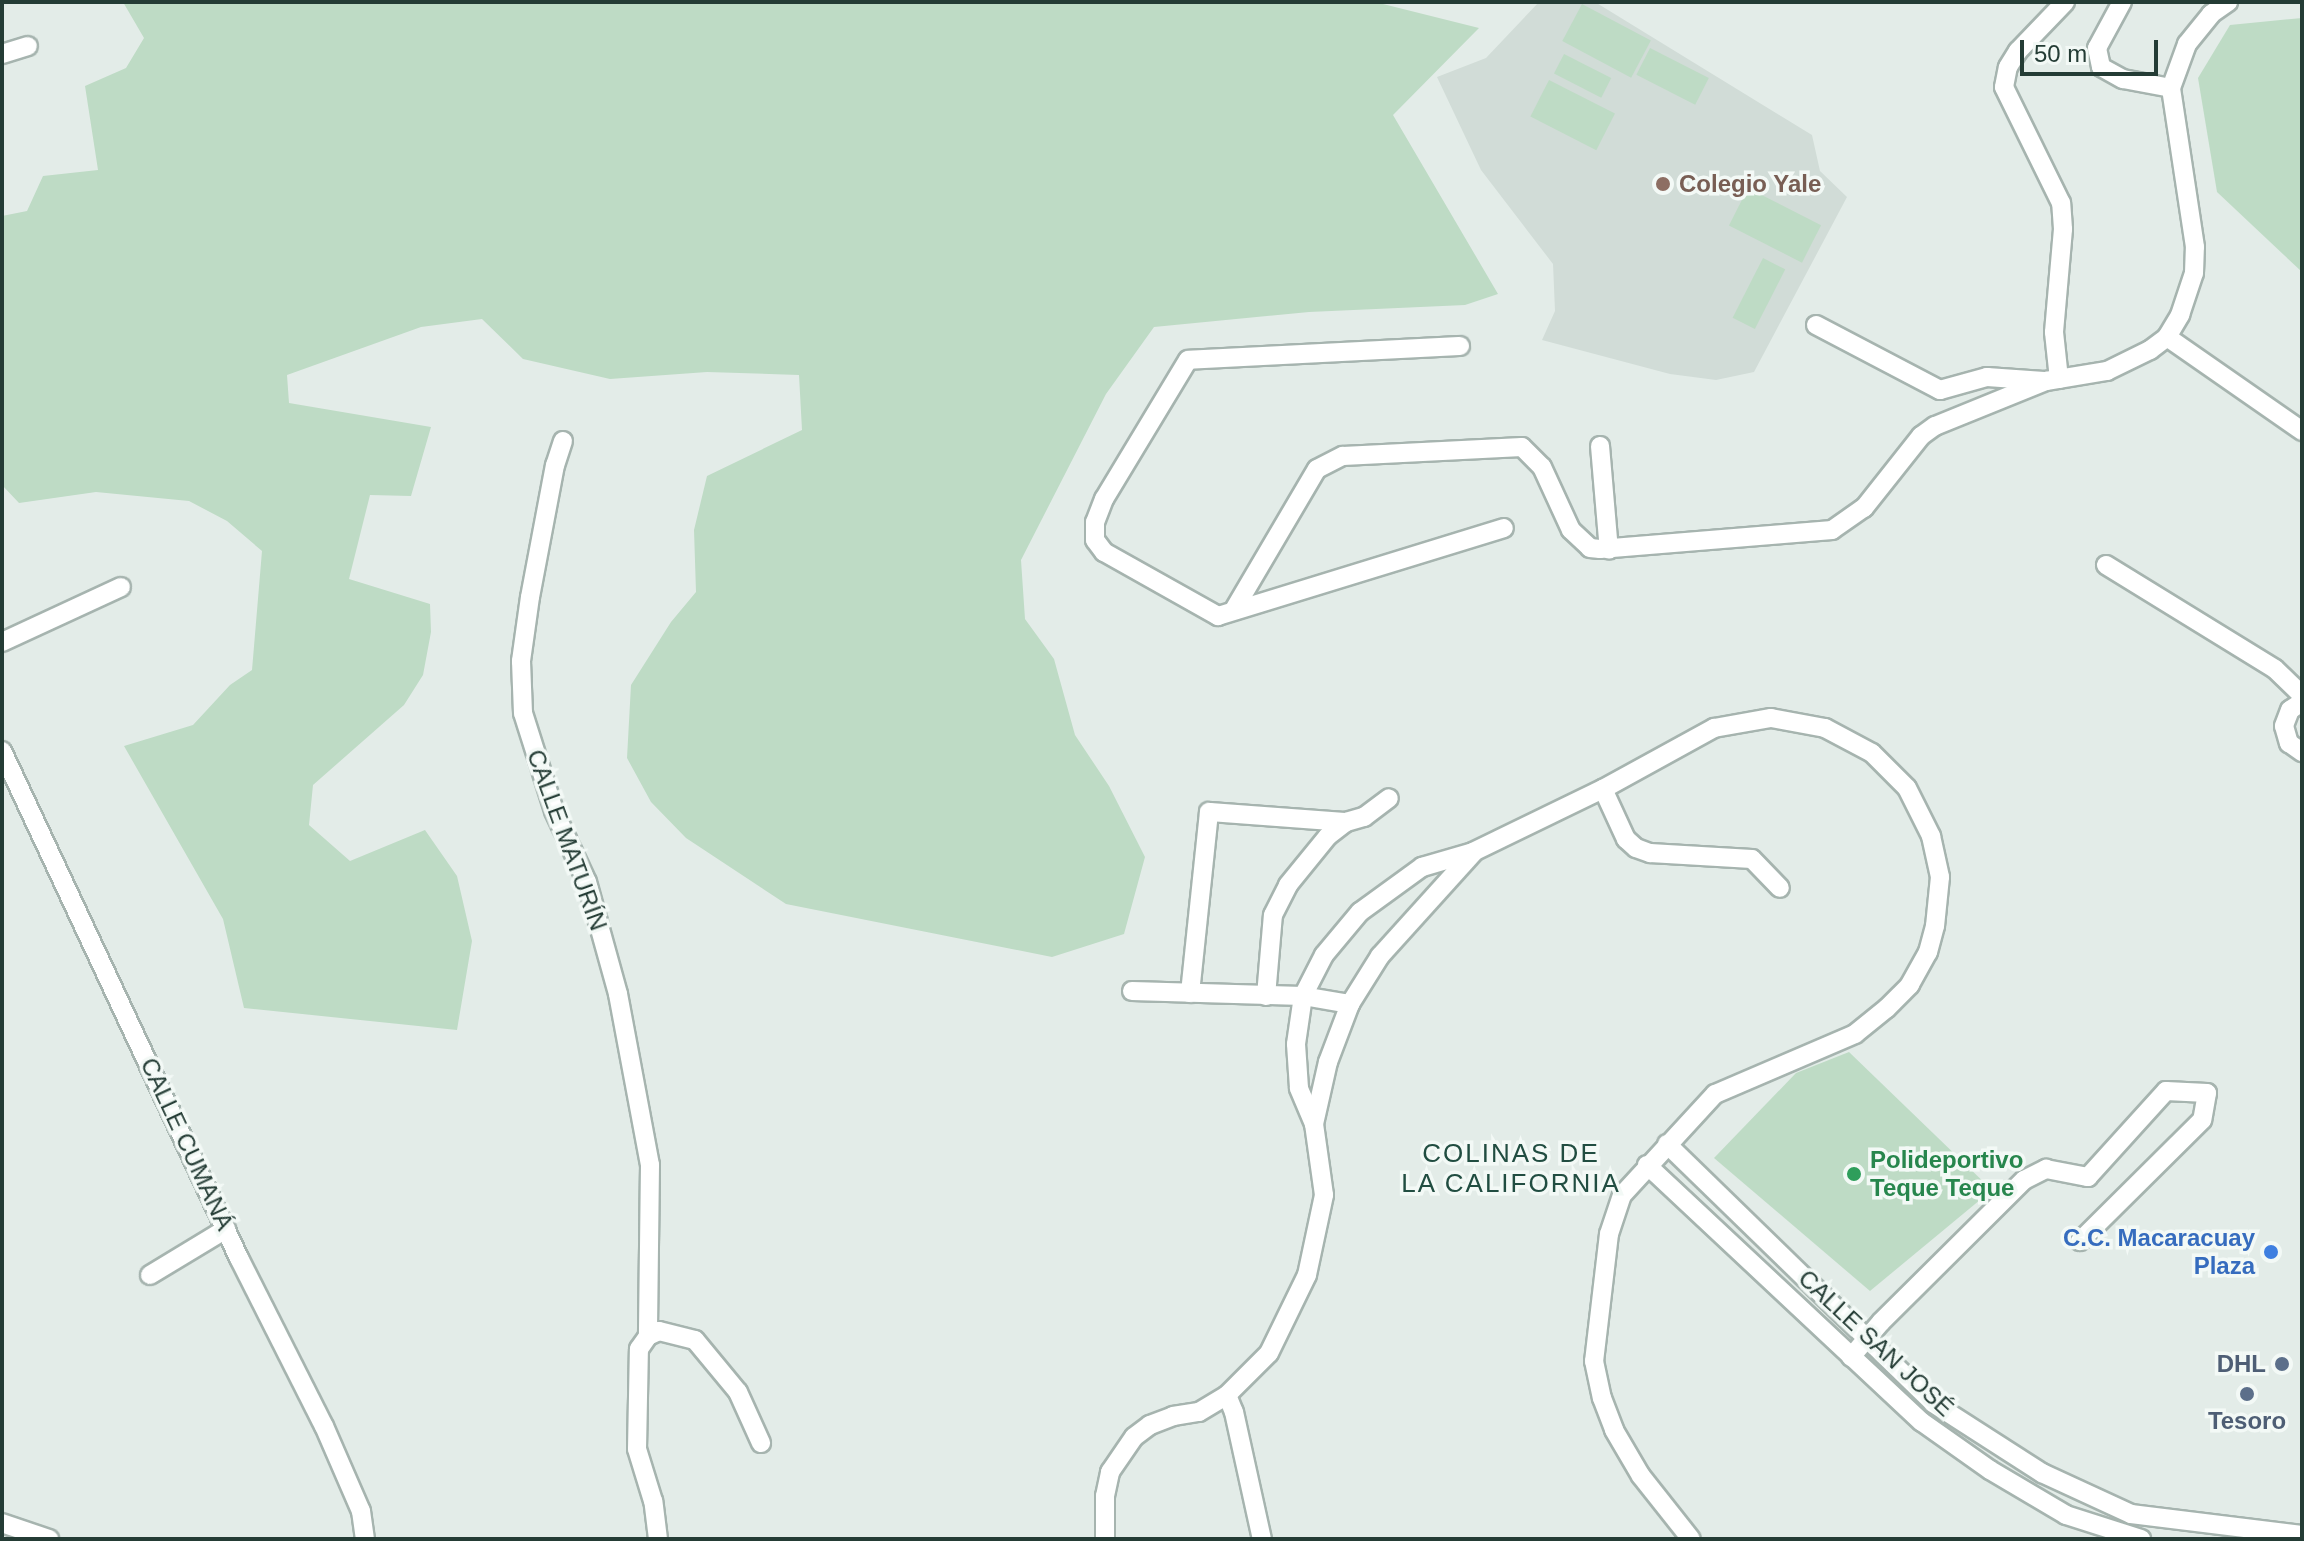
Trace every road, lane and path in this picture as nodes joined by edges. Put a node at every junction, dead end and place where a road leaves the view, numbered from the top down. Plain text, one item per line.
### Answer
1 (2065, 2) edge
2 (2122, 2) edge
3 (2228, 2) edge
4 (28, 46) dead end
5 (2, 54) edge
6 (2171, 88) junction
7 (1816, 325) dead end
8 (2167, 337) junction
9 (1460, 346) dead end
10 (2052, 380) junction
11 (2302, 431) edge
12 (563, 441) dead end
13 (1600, 446) dead end
14 (1504, 528) dead end
15 (1609, 550) junction
16 (2106, 565) dead end
17 (121, 587) dead end
18 (1235, 608) junction
19 (2, 642) edge
20 (2302, 695) edge
21 (2302, 702) edge
22 (2, 751) edge
23 (2302, 752) edge
24 (1603, 789) junction
25 (1389, 798) dead end
26 (1346, 822) junction
27 (1473, 852) junction
28 (1780, 888) dead end
29 (1132, 991) dead end
30 (1190, 993) junction
31 (1266, 996) junction
32 (1303, 996) junction
33 (1350, 1004) junction
34 (1314, 1124) junction
35 (1667, 1144) junction
36 (1647, 1165) junction
37 (226, 1229) junction
38 (2080, 1241) dead end
39 (150, 1275) dead end
40 (648, 1336) junction
41 (1866, 1339) junction
42 (1851, 1357) junction
43 (1227, 1395) junction
44 (761, 1443) dead end
45 (2, 1523) edge
46 (2302, 1535) edge
47 (49, 1539) edge
48 (365, 1539) edge
49 (658, 1539) edge
50 (1105, 1539) edge
51 (1262, 1539) edge
52 (1691, 1539) edge
53 (2141, 1539) edge

1 - 10 street
2 - 6 street
3 - 6 street
4 - 5 street
6 - 8 street
7 - 10 street
8 - 10 street
8 - 11 street
9 - 18 street
10 - 15 street
12 - 40 street, CALLE MATURÍN
13 - 15 street
14 - 18 street
15 - 18 street
16 - 20 street
17 - 19 street
21 - 23 street
22 - 37 street, CALLE CUMANÁ
24 - 27 street
24 - 28 street
24 - 35 street
25 - 26 street
26 - 30 street
26 - 31 street
27 - 32 street
27 - 33 street
29 - 30 street
30 - 31 street
31 - 32 street
32 - 33 street
32 - 34 street
33 - 34 street
34 - 43 street
35 - 36 street
35 - 41 street, CALLE SAN JOSÉ
36 - 42 street, CALLE SAN JOSÉ
36 - 52 street
37 - 39 street
37 - 48 street, CALLE CUMANÁ
38 - 41 street
40 - 44 street
40 - 49 street, CALLE MATURÍN
41 - 42 street
41 - 46 street, CALLE SAN JOSÉ
42 - 53 street, CALLE SAN JOSÉ
43 - 50 street
43 - 51 street
45 - 47 street

